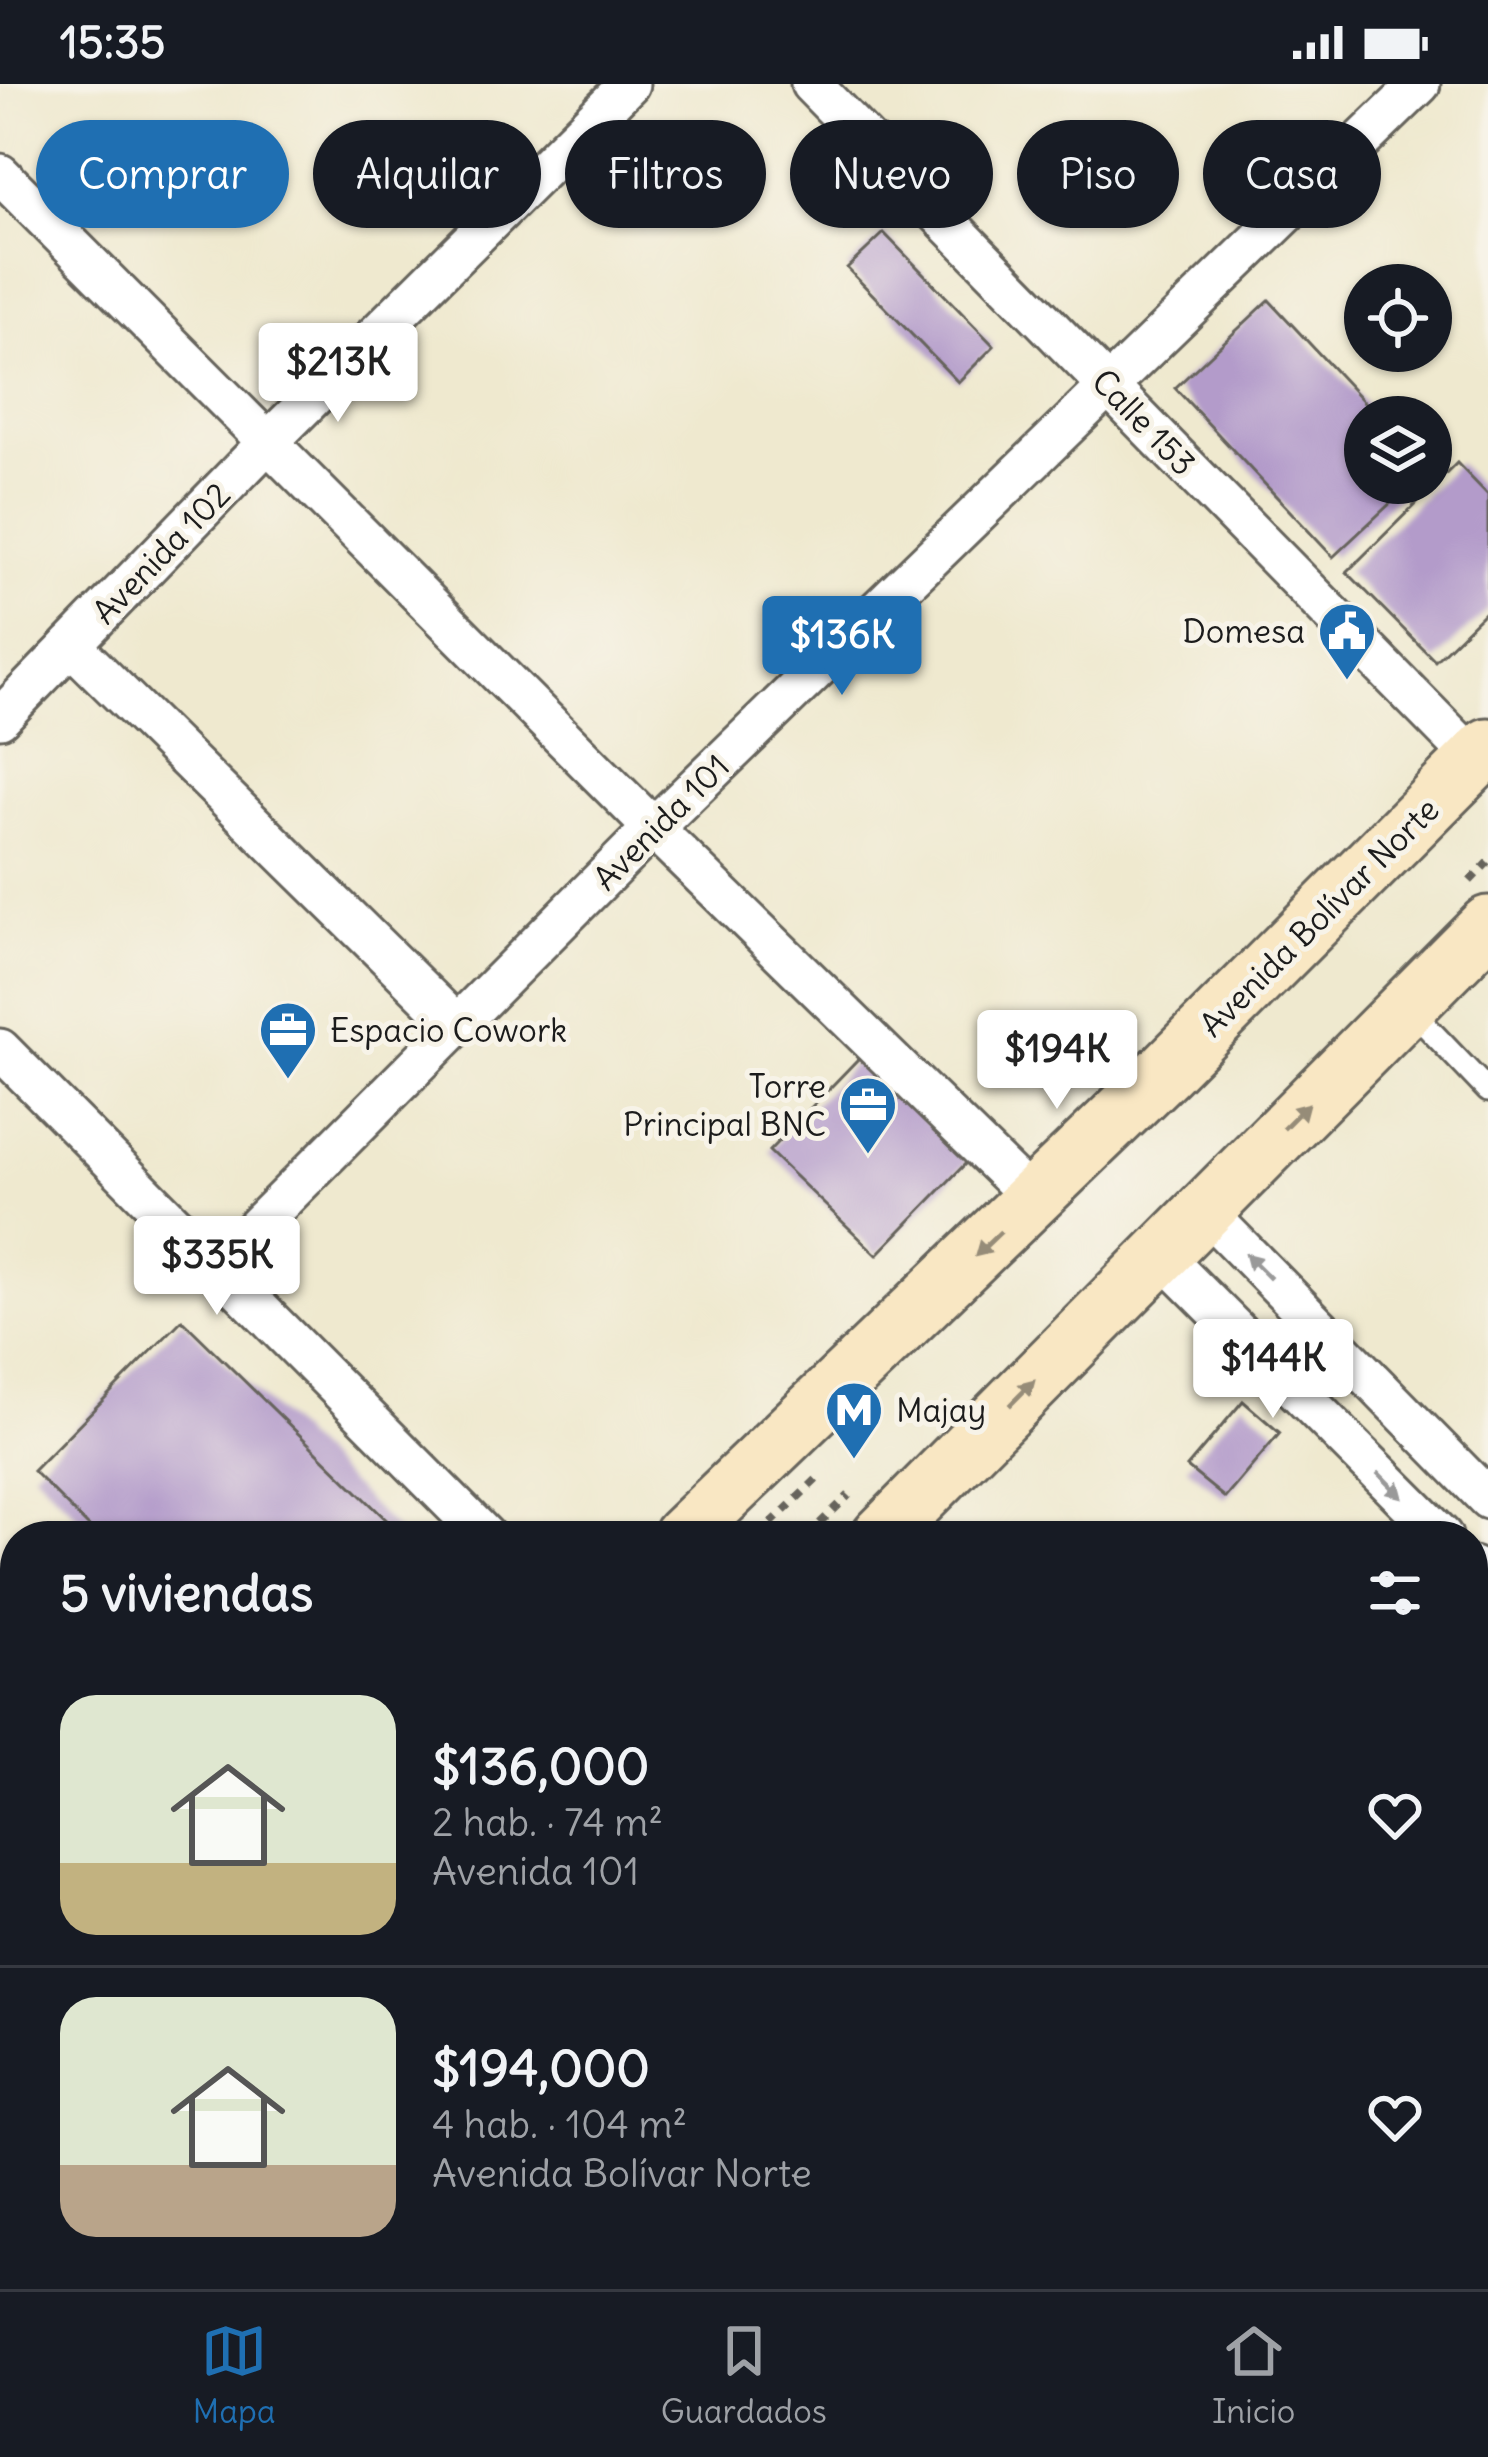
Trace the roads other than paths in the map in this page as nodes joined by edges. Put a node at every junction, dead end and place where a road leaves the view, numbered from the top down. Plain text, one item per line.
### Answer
1 (629, 84) edge
2 (811, 84) edge
3 (1420, 84) edge
4 (0, 174) edge
5 (1109, 387) junction
6 (269, 441) junction
7 (71, 645) junction
8 (0, 718) edge
9 (1482, 753) edge
10 (653, 828) junction
11 (1488, 925) edge
12 (1407, 1006) junction
13 (458, 1026) junction
14 (0, 1048) edge
15 (1488, 1091) edge
16 (1034, 1200) junction
17 (1203, 1209) junction
18 (1159, 1253) junction
19 (218, 1265) junction
20 (1488, 1498) edge
21 (470, 1521) edge
22 (698, 1521) edge
23 (896, 1521) edge
24 (1427, 1521) edge

1 - 6 street, Avenida 102
2 - 5 street, Calle 153
3 - 5 street, Avenida 101
4 - 6 street
5 - 9 street, Calle 153
5 - 10 street, Avenida 101
6 - 7 street, Avenida 102
6 - 10 street
7 - 8 street, Avenida 102
7 - 13 street
9 - 16 main road, Avenida Bolívar Norte
10 - 13 street, Avenida 101
10 - 16 street
11 - 12 main road
12 - 15 lane
17 -> 12 main road
13 - 19 street, Avenida 101
14 - 19 street
16 -> 22 main road, Avenida Bolívar Norte
17 - 18 main road
20 -> 17 street
23 -> 18 main road
18 -> 24 street
19 - 21 street

